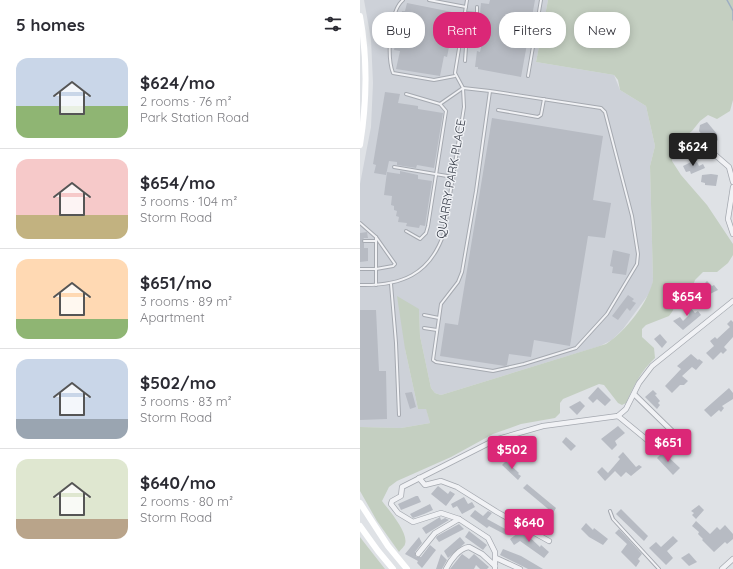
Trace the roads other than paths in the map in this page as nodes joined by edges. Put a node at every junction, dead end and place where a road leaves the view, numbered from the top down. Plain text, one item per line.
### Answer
1 (403, 0) edge
2 (429, 0) edge
3 (468, 0) edge
4 (541, 0) edge
5 (466, 7) junction
6 (477, 7) dead end
7 (465, 12) edge
8 (477, 12) edge
9 (360, 16) edge
10 (458, 48) edge
11 (466, 48) edge
12 (465, 61) dead end
13 (455, 76) junction
14 (528, 76) dead end
15 (463, 88) junction
16 (490, 91) junction
17 (406, 94) dead end
18 (544, 99) junction
19 (440, 104) junction
20 (498, 110) dead end
21 (360, 145) edge
22 (714, 154) dead end
23 (394, 167) dead end
24 (437, 174) junction
25 (453, 176) junction
26 (733, 182) edge
27 (733, 187) edge
28 (360, 223) edge
29 (406, 231) dead end
30 (733, 234) edge
31 (376, 236) junction
32 (364, 241) dead end
33 (376, 241) junction
34 (360, 269) edge
35 (376, 269) junction
36 (391, 284) junction
37 (360, 285) edge
38 (376, 286) junction
39 (733, 301) edge
40 (424, 316) dead end
41 (439, 318) junction
42 (424, 328) dead end
43 (437, 330) junction
44 (635, 395) junction
45 (399, 415) dead end
46 (618, 416) junction
47 (681, 440) dead end
48 (657, 448) dead end
49 (420, 478) junction
50 (360, 503) edge
51 (610, 511) dead end
52 (459, 518) junction
53 (360, 526) edge
54 (549, 541) dead end
55 (418, 554) dead end
56 (496, 558) junction
57 (733, 559) edge
58 (495, 567) edge
59 (393, 569) edge
60 (407, 569) edge
61 (446, 569) edge
62 (520, 569) edge
63 (659, 569) edge
64 (722, 569) edge

1 - 13 lane
2 - 5 lane
3 - 5 lane
4 - 14 lane
5 - 7 lane
6 - 8 lane
9 - 21 main road
10 - 13 lane
11 - 12 lane
13 - 15 lane
15 - 16 lane
15 - 19 lane
15 - 25 lane, QUARRY PARK PLACE
16 - 18 lane
16 - 41 lane
17 - 19 lane
18 - 20 lane
18 - 43 lane
19 - 24 lane
22 - 26 street
23 - 24 lane
24 - 25 lane
24 - 29 lane
25 - 36 lane, QUARRY PARK PLACE
27 - 30 street
28 - 31 lane
31 - 33 lane
31 - 35 lane
32 - 33 lane
33 - 35 lane
34 - 35 lane
35 - 38 lane
36 - 38 lane, QUARRY PARK PLACE
36 - 45 lane
37 - 38 lane, QUARRY PARK PLACE
39 - 44 street
40 - 41 lane
41 - 43 lane
42 - 43 lane
44 - 46 street
44 - 47 street
46 - 48 street
46 - 49 street
49 - 52 street
49 - 54 street
50 - 60 main road
51 - 63 lane
52 - 55 street
52 - 56 street
53 - 59 main road
56 - 58 street
56 - 62 street
57 - 64 street
58 - 61 street

